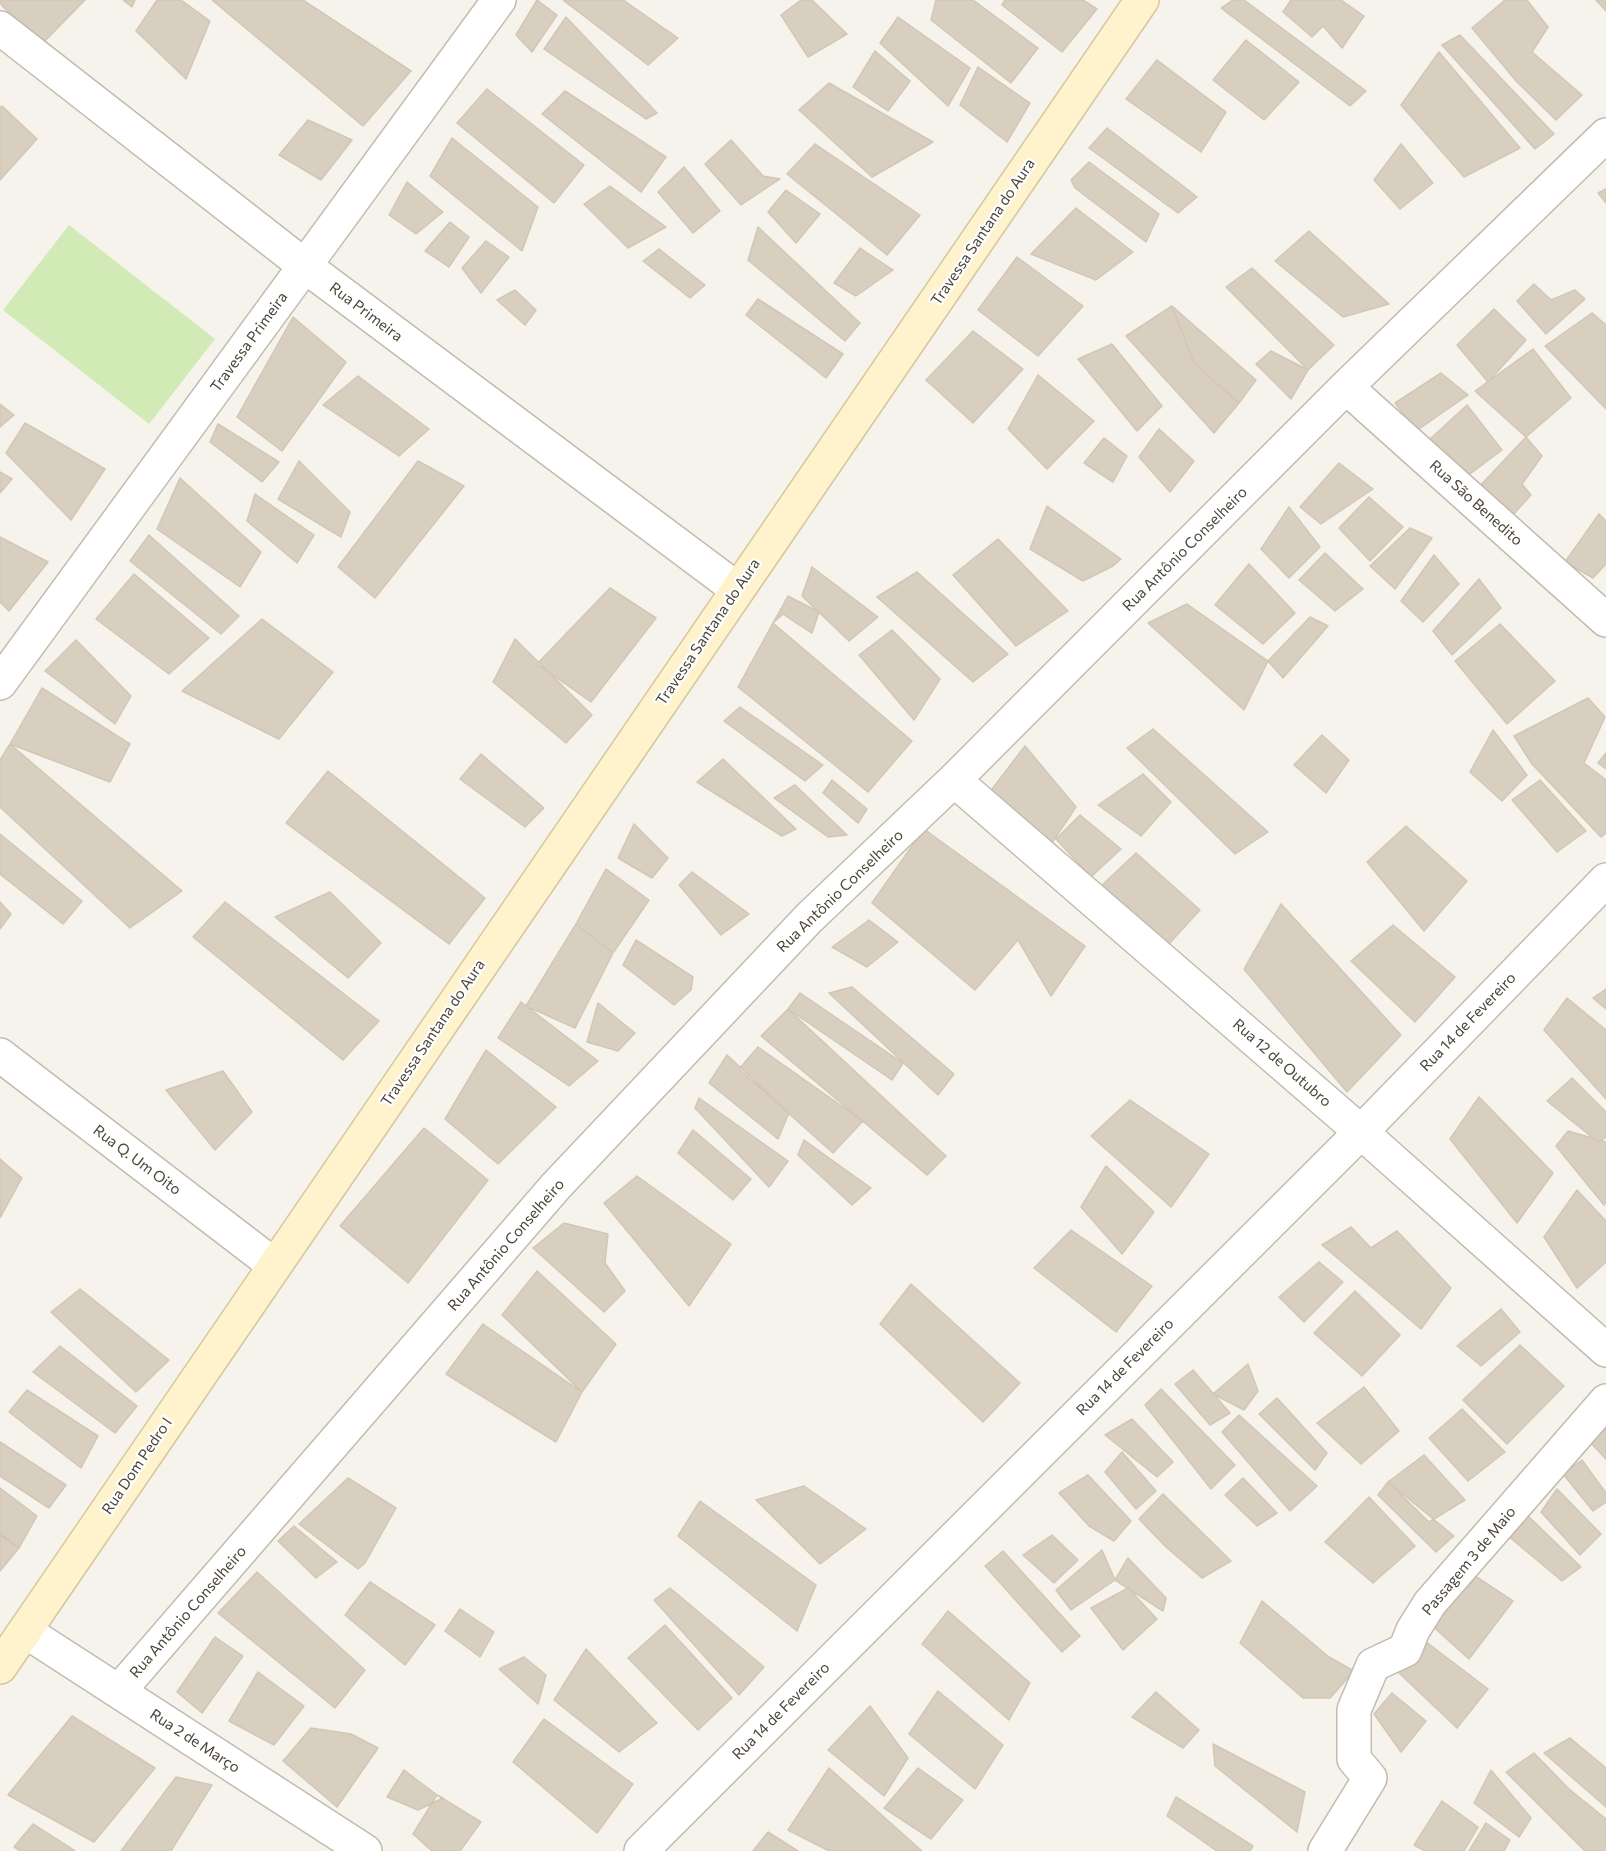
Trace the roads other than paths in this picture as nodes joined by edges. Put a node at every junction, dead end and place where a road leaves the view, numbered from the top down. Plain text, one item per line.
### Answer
1 (499, 0) edge
2 (1142, 0) edge
3 (0, 28) edge
4 (1606, 135) edge
5 (304, 266) junction
6 (1346, 387) junction
7 (738, 590) junction
8 (1606, 620) edge
9 (0, 683) edge
10 (954, 780) junction
11 (1606, 880) edge
12 (0, 1055) edge
13 (1361, 1132) junction
14 (274, 1265) junction
15 (1606, 1350) edge
16 (1606, 1401) edge
17 (25, 1632) junction
18 (0, 1667) edge
19 (119, 1691) junction
20 (365, 1851) edge
21 (641, 1851) edge
22 (1325, 1851) edge

1 - 5 street, Travessa Primeira
2 - 7 street, Travessa Santana do Aura
3 - 5 street, Rua Primeira
4 - 6 street, Rua Antônio Conselheiro
5 - 7 street, Rua Primeira
5 - 9 street, Travessa Primeira
6 - 8 street, Rua São Benedito
6 - 10 street, Rua Antônio Conselheiro
7 - 14 street, Travessa Santana do Aura
10 - 13 street, Rua 12 de Outubro
10 - 19 street, Rua Antônio Conselheiro
11 - 13 street, Rua 14 de Fevereiro
12 - 14 street, Rua Q. Um Oito
13 - 15 street, Rua 12 de Outubro
13 - 21 street, Rua 14 de Fevereiro
14 - 17 street, Rua Dom Pedro I
16 - 22 street, Passagem 3 de Maio
17 - 18 street, Rua Dom Pedro I
17 - 19 street, Rua 2 de Março
19 - 20 street, Rua 2 de Março

